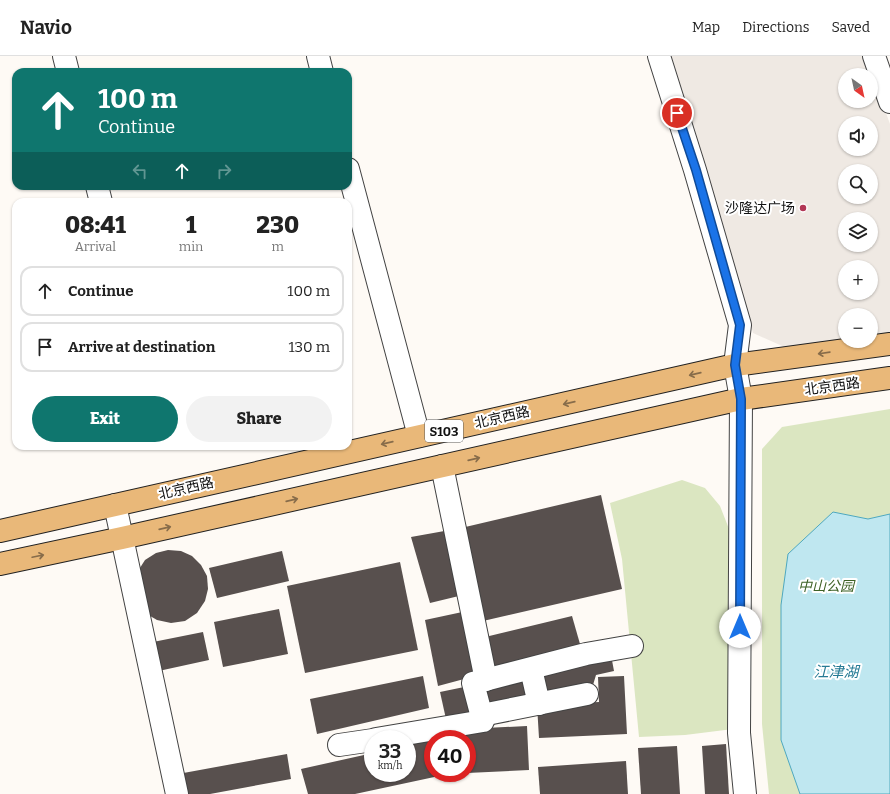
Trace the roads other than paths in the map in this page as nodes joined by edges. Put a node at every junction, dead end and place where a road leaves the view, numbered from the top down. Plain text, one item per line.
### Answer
1 (64, 56) edge
2 (318, 56) edge
3 (659, 56) edge
4 (874, 56) edge
5 (67, 68) edge
6 (321, 68) edge
7 (890, 102) edge
8 (352, 184) edge
9 (890, 344) edge
10 (735, 365) junction
11 (890, 378) edge
12 (741, 399) junction
13 (419, 436) junction
14 (442, 466) junction
15 (115, 505) junction
16 (0, 531) edge
17 (122, 538) junction
18 (0, 564) edge
19 (632, 646) dead end
20 (531, 669) junction
21 (486, 680) junction
22 (588, 694) dead end
23 (539, 704) junction
24 (482, 715) junction
25 (416, 732) edge
26 (364, 741) edge
27 (339, 745) dead end
28 (177, 794) edge
29 (745, 794) edge

1 - 5 street
2 - 6 street
3 - 10 street
4 - 7 street
8 - 13 street
9 -> 10 main road, 北京西路 / S103
10 - 12 street
10 -> 13 main road, 北京西路 / S103
11 - 12 main road, 北京西路 / S103
14 -> 12 main road, 北京西路 / S103
12 - 29 street
13 -> 15 main road, 北京西路 / S103
17 -> 14 main road, 北京西路 / S103
14 - 21 street
15 - 16 main road, 北京西路 / S103
15 - 17 street
18 -> 17 main road, 北京西路 / S103
17 - 28 street
19 - 20 street
20 - 21 street
20 - 23 street
21 - 24 street
22 - 23 street
23 - 24 street
24 - 25 street
26 - 27 street

